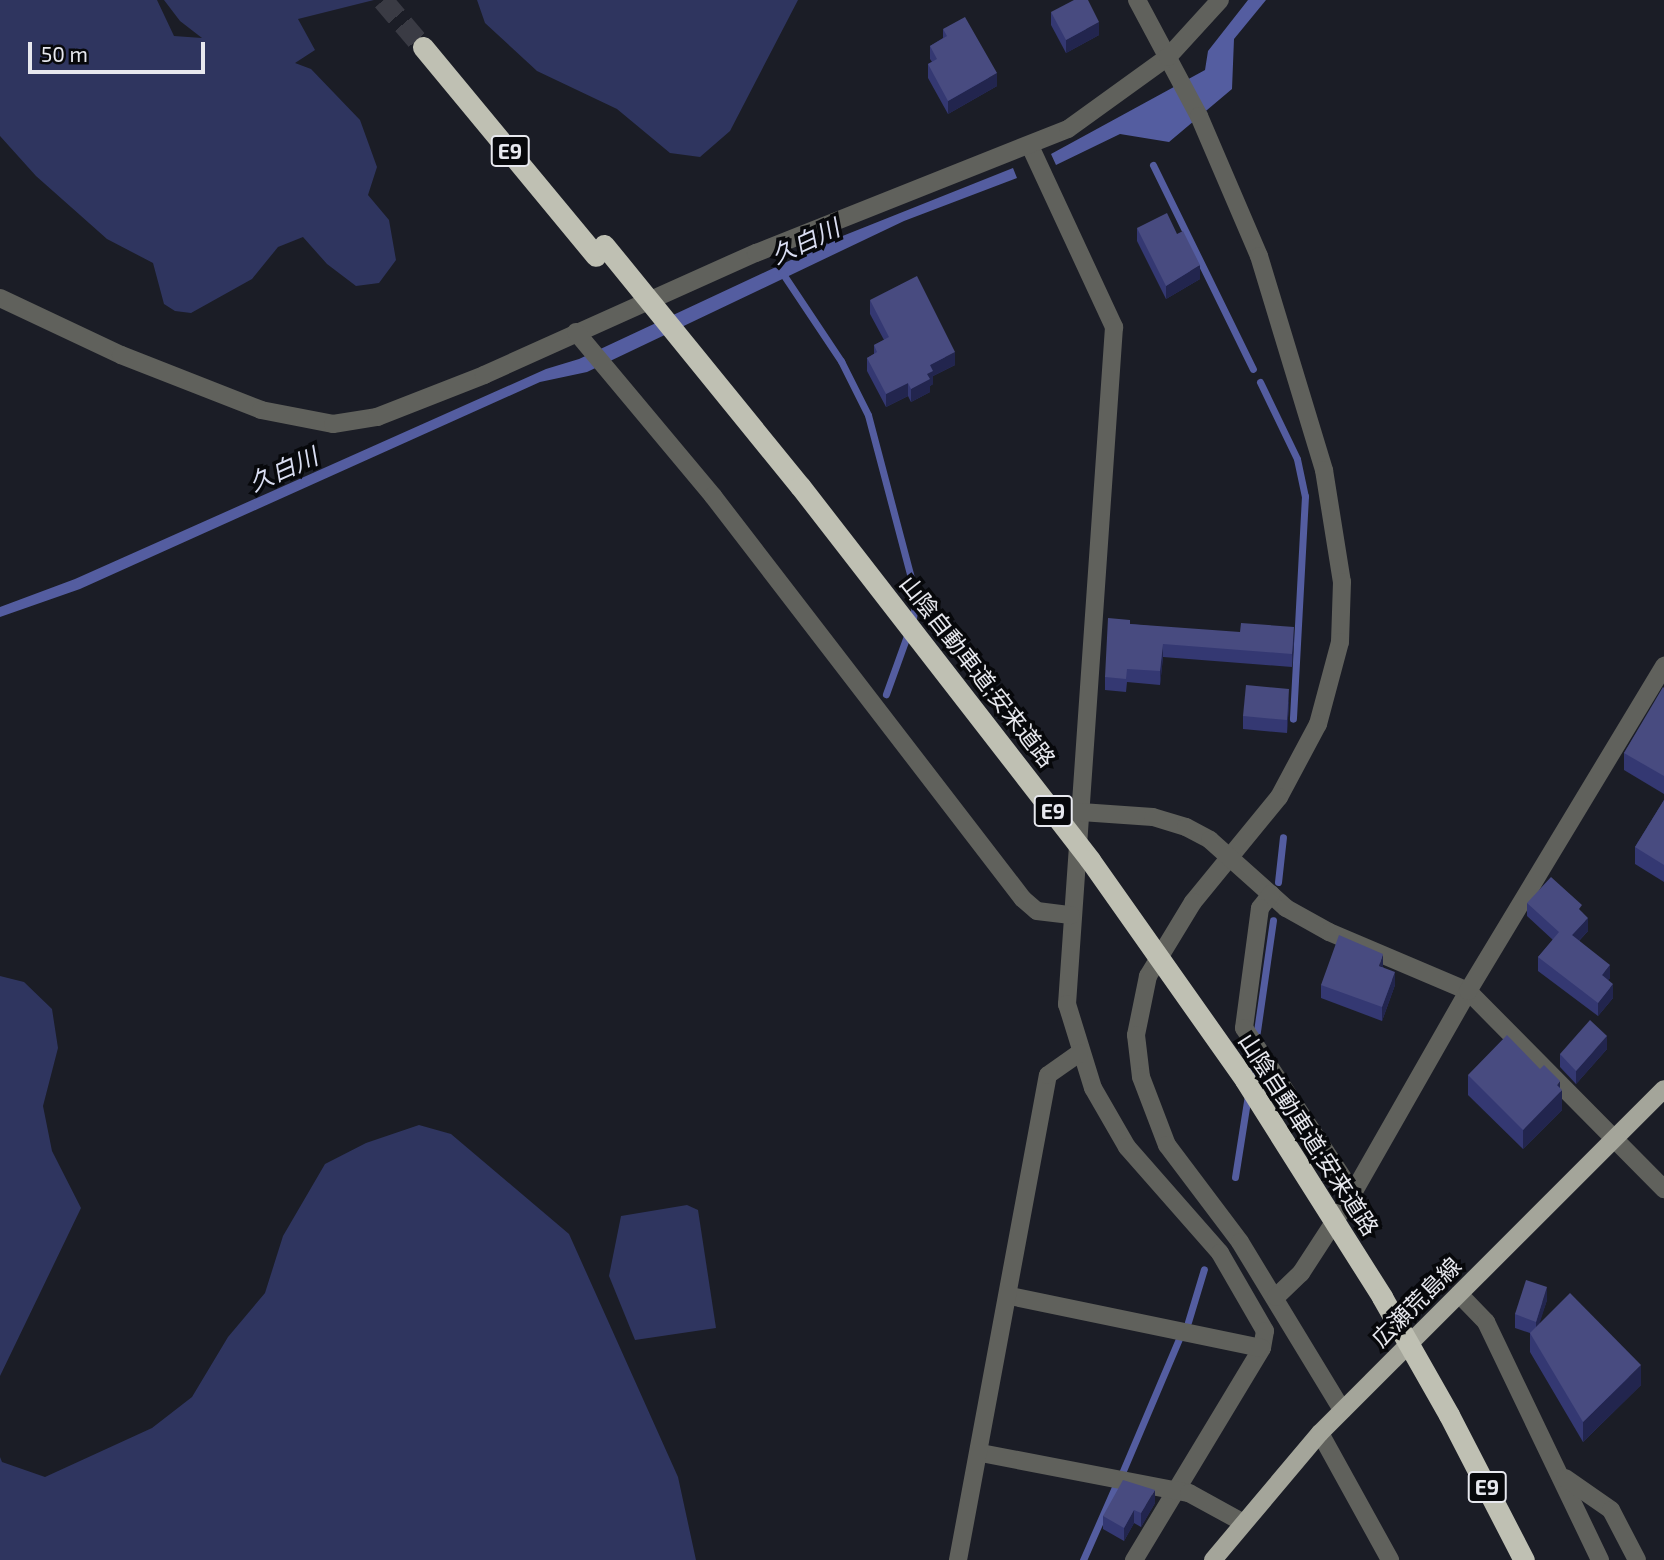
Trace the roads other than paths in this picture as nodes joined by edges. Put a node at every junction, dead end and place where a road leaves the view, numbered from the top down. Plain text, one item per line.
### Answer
1 (1137, 0) edge
2 (1220, 0) edge
3 (429, 43) tunnel mouth
4 (1168, 57) junction
5 (1030, 146) junction
6 (0, 299) edge
7 (576, 332) junction
8 (1664, 666) edge
9 (1080, 811) junction
10 (1231, 858) junction
11 (1271, 894) junction
12 (1071, 915) junction
13 (1468, 991) junction
14 (1079, 1053) junction
15 (1664, 1089) edge
16 (1615, 1139) junction
17 (1664, 1189) edge
18 (1353, 1193) junction
19 (1459, 1294) junction
20 (1010, 1296) junction
21 (1276, 1297) junction
22 (1262, 1348) junction
23 (1342, 1410) junction
24 (1444, 1418) junction
25 (1320, 1433) junction
26 (981, 1452) junction
27 (1565, 1478) junction
28 (1174, 1492) junction
29 (1242, 1522) junction
30 (958, 1560) edge
31 (1134, 1560) edge
32 (1213, 1560) edge
33 (1390, 1560) edge
34 (1513, 1560) edge
35 (1524, 1560) edge
36 (1601, 1560) edge
37 (1637, 1560) edge

1 - 4 street
2 - 4 street
3 - 24 highway, 山陰自動車道;安来道路 / E9, bridge
4 - 5 street
4 - 10 street
5 - 7 street
5 - 9 street
6 - 7 street
7 - 12 street
8 - 13 street
9 - 10 street
9 - 12 street
10 - 11 street
10 - 21 street
11 - 13 street
11 - 18 street
12 - 14 street
13 - 16 street
13 - 18 street
14 - 20 street
14 - 22 street
15 - 16 main road, 広瀬荒島線
16 - 17 street
16 - 19 main road, 広瀬荒島線
18 - 21 street
19 - 23 main road, 広瀬荒島線
19 - 27 street
20 - 22 street
20 - 26 street
21 - 23 street
22 - 28 street
23 - 25 main road, 広瀬荒島線
24 - 34 highway, 山陰自動車道;安来道路 / E9
24 - 35 highway, 山陰自動車道;安来道路 / E9
25 - 29 main road, 広瀬荒島線
25 - 33 street
26 - 28 street
26 - 30 street
27 - 36 street
27 - 37 street
28 - 29 street
28 - 31 street
29 - 32 main road, 広瀬荒島線

